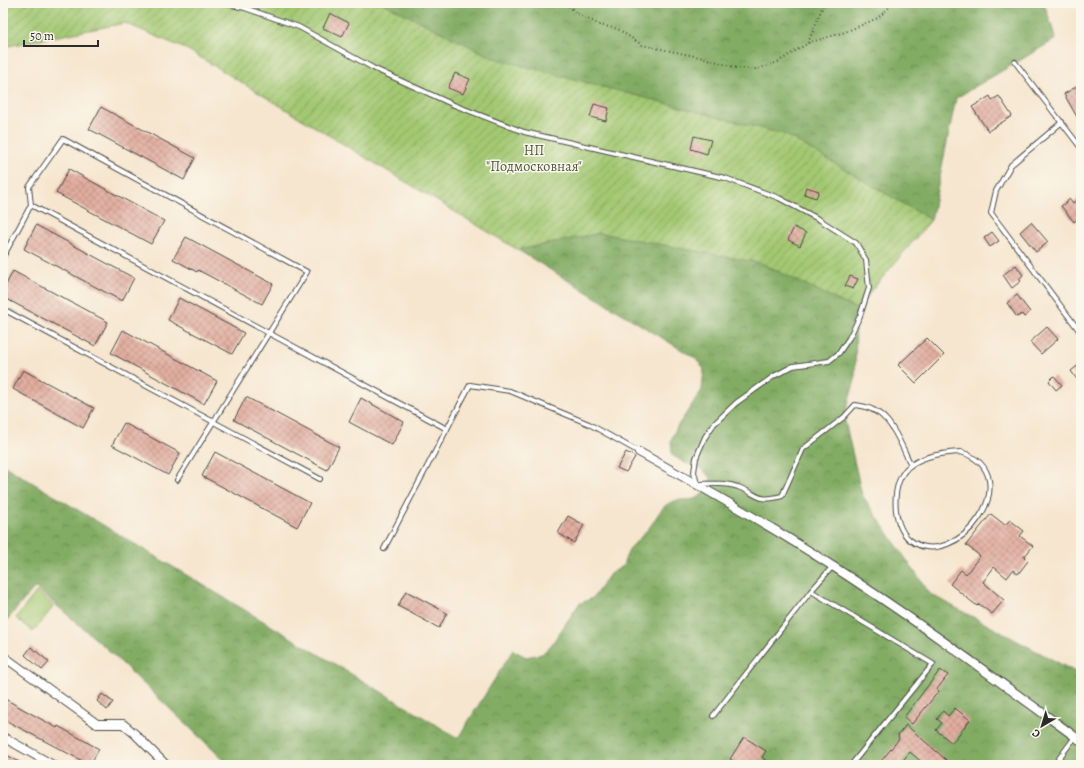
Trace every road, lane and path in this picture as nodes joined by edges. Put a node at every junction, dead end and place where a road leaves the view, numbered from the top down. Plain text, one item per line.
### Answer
1 (223, 3) edge
2 (566, 3) edge
3 (824, 3) edge
4 (894, 3) edge
5 (808, 43) junction
6 (1015, 62) dead end
7 (1062, 122) junction
8 (1081, 148) edge
9 (31, 205) junction
10 (3, 257) edge
11 (3, 309) edge
12 (268, 332) junction
13 (1081, 333) edge
14 (214, 422) junction
15 (447, 429) junction
16 (639, 452) joint
17 (911, 465) junction
18 (320, 479) dead end
19 (177, 480) dead end
20 (697, 484) junction
21 (384, 549) dead end
22 (833, 566) junction
23 (811, 591) junction
24 (3, 656) edge
25 (713, 716) dead end
26 (3, 737) edge
27 (1078, 739) edge
28 (53, 765) edge
29 (166, 765) edge
30 (851, 765) edge
31 (1054, 765) edge

1 - 20 lane
2 - 5 path
3 - 5 path
4 - 5 path
6 - 7 lane
7 - 8 lane
7 - 13 lane
9 - 10 lane
9 - 12 lane
9 - 12 lane
11 - 14 lane
12 - 14 lane
12 - 15 lane
14 - 18 lane
14 - 19 lane
15 - 16 lane
15 - 21 lane
16 - 20 street
17 - 17 lane
17 - 20 lane
20 - 22 street
22 - 23 lane
22 - 27 street
23 - 25 lane
23 - 30 lane
24 - 29 street
26 - 28 street
27 - 31 lane

